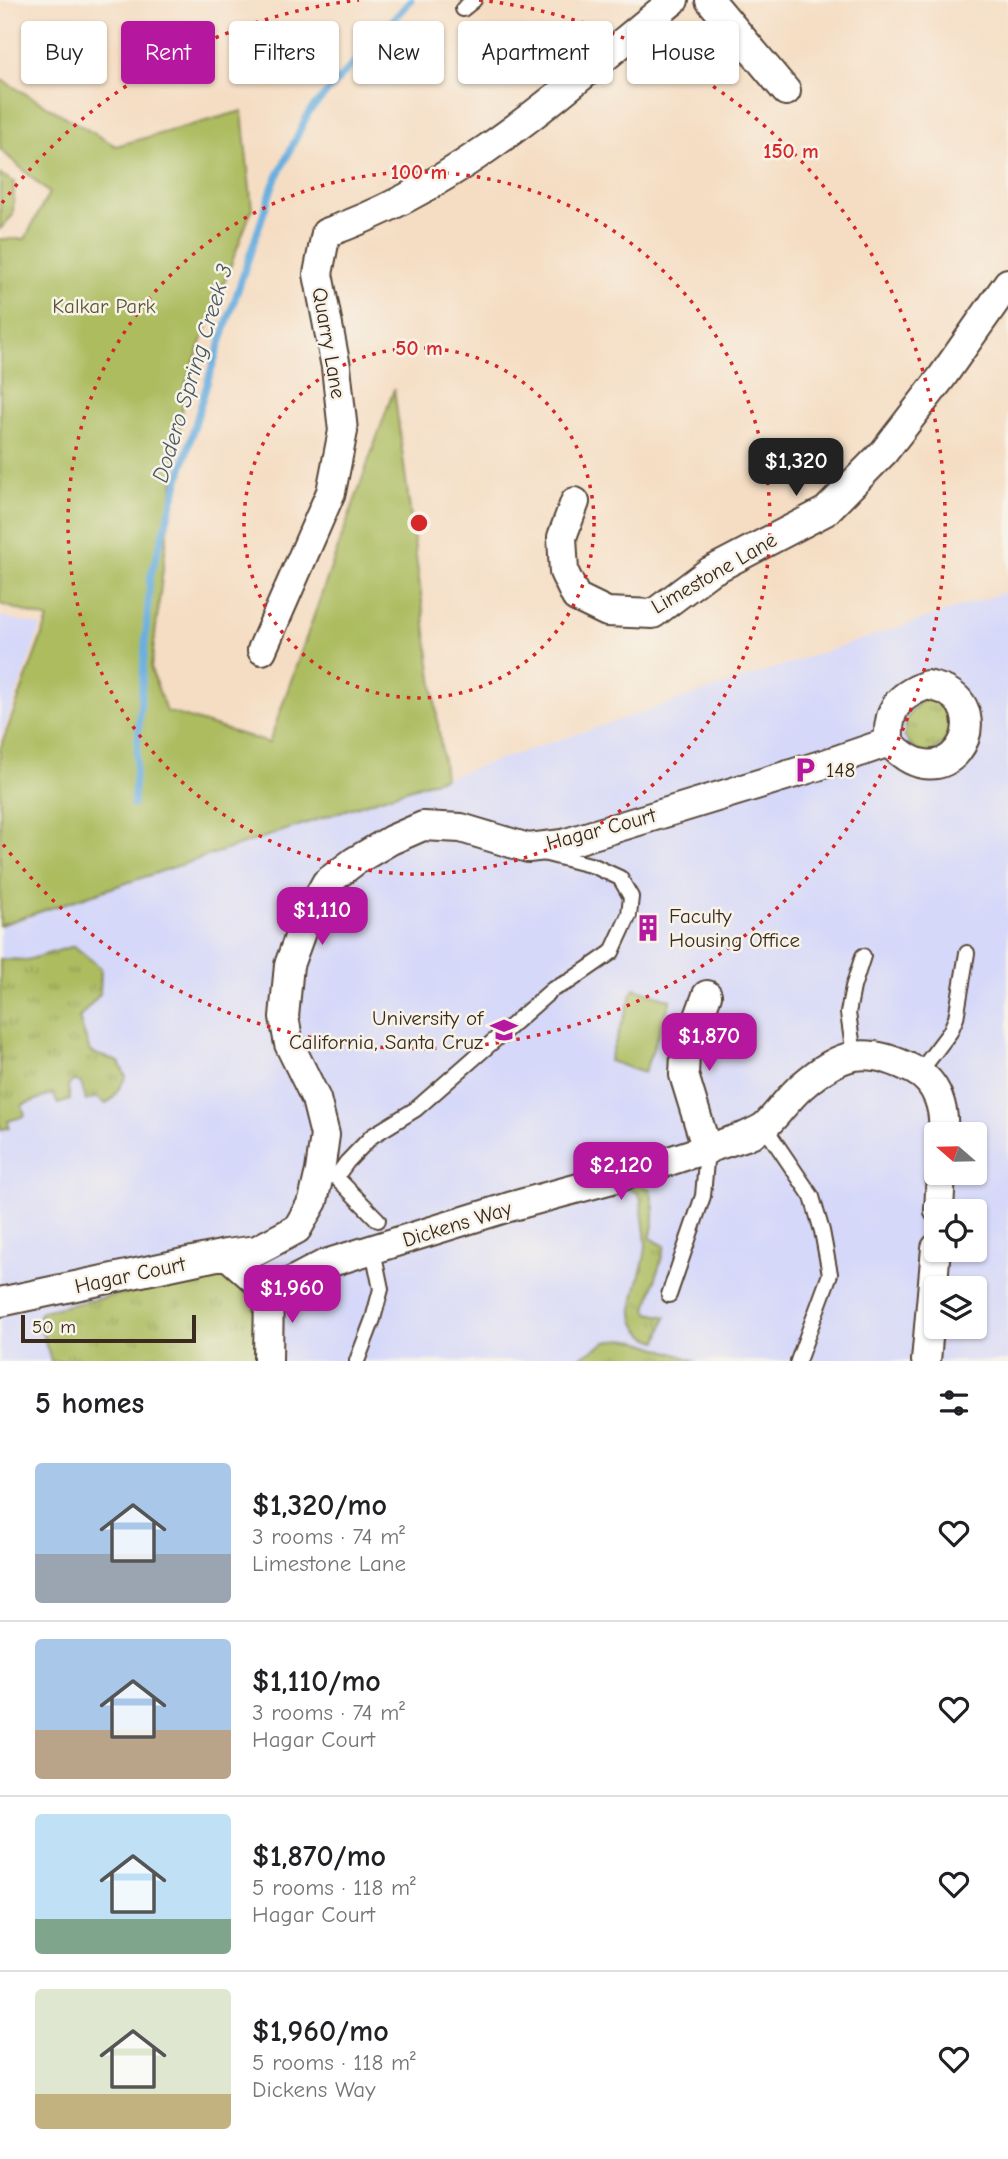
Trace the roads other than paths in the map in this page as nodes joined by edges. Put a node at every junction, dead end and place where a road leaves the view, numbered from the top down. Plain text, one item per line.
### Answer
1 (674, 0) edge
2 (710, 0) edge
3 (786, 91) dead end
4 (1008, 283) edge
5 (575, 502) dead end
6 (262, 650) dead end
7 (889, 742) dead end
8 (528, 848) junction
9 (967, 953) dead end
10 (863, 956) dead end
11 (707, 995) dead end
12 (854, 1055) junction
13 (919, 1073) junction
14 (944, 1122) edge
15 (764, 1126) junction
16 (708, 1150) junction
17 (328, 1174) junction
18 (378, 1220) dead end
19 (373, 1250) junction
20 (226, 1254) junction
21 (935, 1262) edge
22 (269, 1288) junction
23 (669, 1295) dead end
24 (0, 1302) edge
25 (268, 1361) edge
26 (357, 1361) edge
27 (798, 1361) edge
28 (926, 1361) edge

1 - 6 street, Quarry Lane
2 - 3 street
4 - 5 street, Limestone Lane
7 - 8 street, Hagar Court
8 - 17 street, Hagar Court
8 - 17 lane
9 - 13 lane
10 - 12 lane
11 - 16 street
12 - 13 street
12 - 15 street, Dickens Way
13 - 14 street
15 - 16 street, Dickens Way
15 - 27 lane
16 - 19 street, Dickens Way
16 - 23 lane
17 - 18 lane
17 - 20 street, Hagar Court
19 - 22 street, Dickens Way
19 - 26 lane
20 - 22 street
20 - 24 street, Hagar Court
21 - 28 street
22 - 25 street

